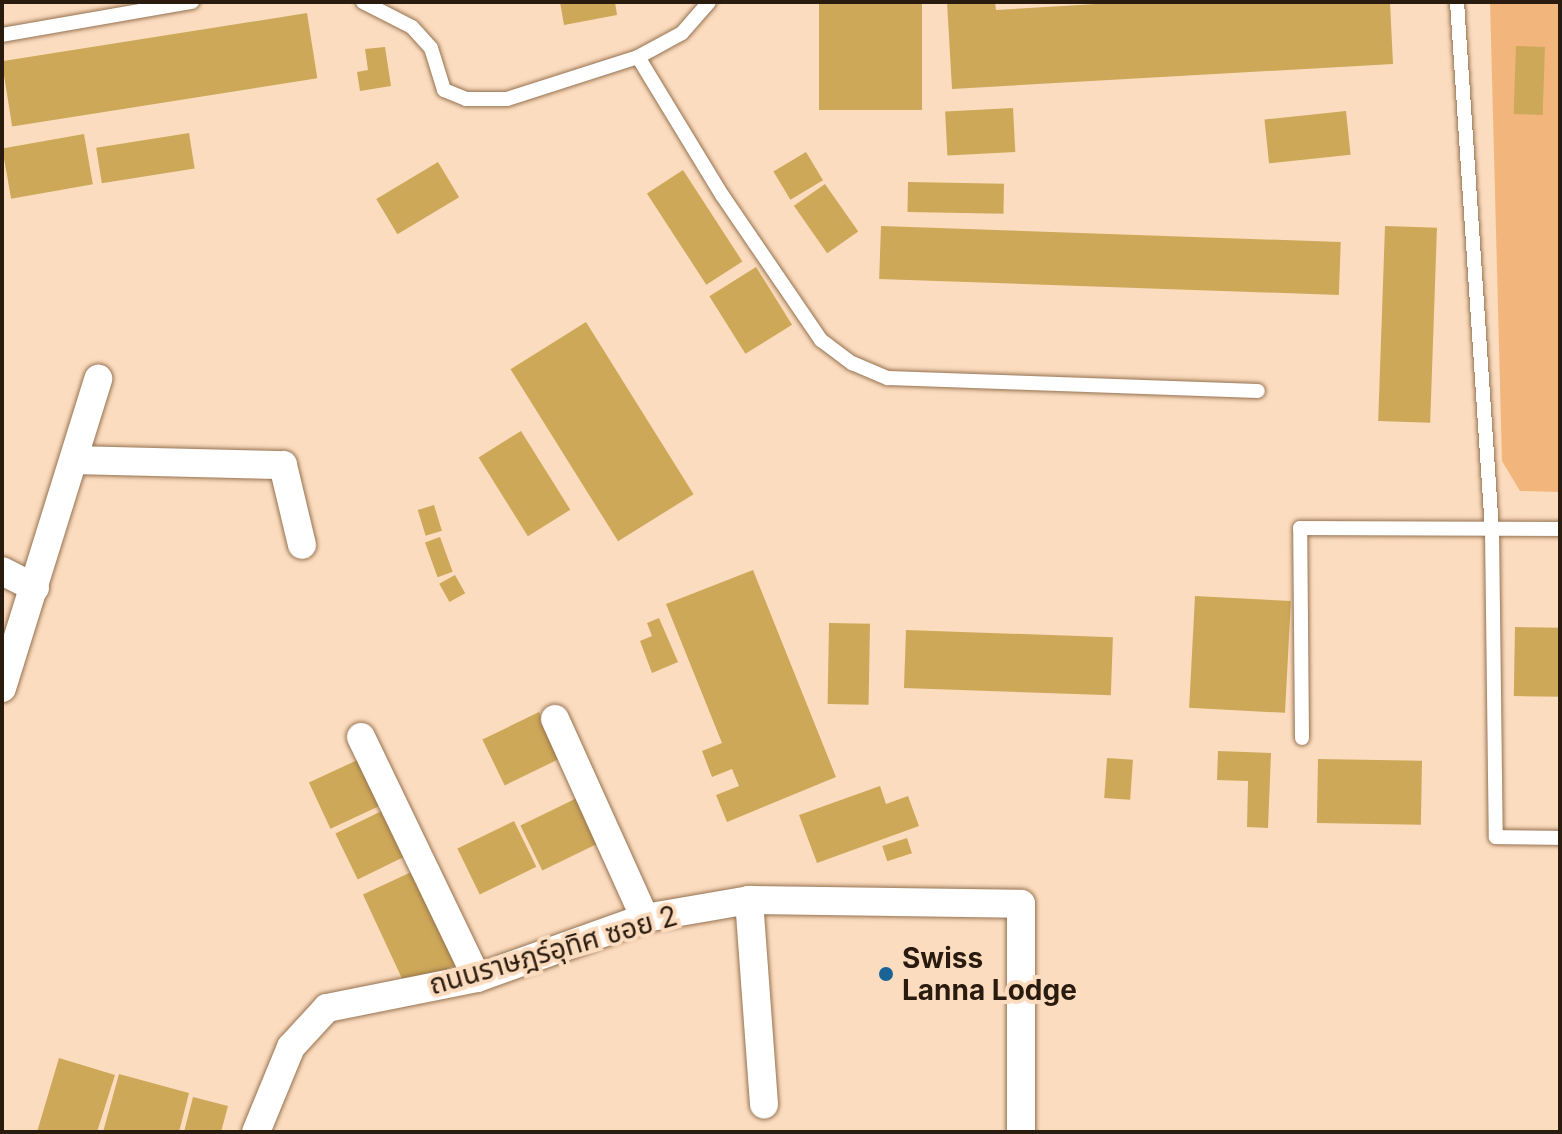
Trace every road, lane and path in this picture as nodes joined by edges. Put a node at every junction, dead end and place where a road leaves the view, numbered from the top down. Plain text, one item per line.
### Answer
1 (192, 2) edge
2 (363, 2) edge
3 (709, 2) edge
4 (1457, 2) edge
5 (2, 35) edge
6 (638, 57) junction
7 (98, 379) dead end
8 (1258, 391) dead end
9 (76, 460) junction
10 (1560, 529) edge
11 (1492, 530) junction
12 (302, 545) dead end
13 (2, 571) edge
14 (35, 588) junction
15 (2, 688) edge
16 (555, 719) dead end
17 (361, 737) dead end
18 (1302, 738) dead end
19 (1560, 838) edge
20 (749, 900) junction
21 (645, 918) junction
22 (477, 978) junction
23 (764, 1104) dead end
24 (256, 1132) edge
25 (1021, 1132) edge

1 - 5 lane
2 - 6 lane
3 - 6 lane
4 - 11 lane
6 - 8 lane
7 - 9 street
9 - 12 street
9 - 14 street
10 - 11 lane
11 - 18 lane
11 - 19 lane
13 - 14 street
14 - 15 street
16 - 21 street
17 - 22 street
20 - 21 street, ถนนราษฎร์อุทิศ ซอย 2
20 - 23 street
20 - 25 street, ถนนราษฎร์อุทิศ ซอย 2
21 - 22 street, ถนนราษฎร์อุทิศ ซอย 2
22 - 24 street, ถนนราษฎร์อุทิศ ซอย 2

